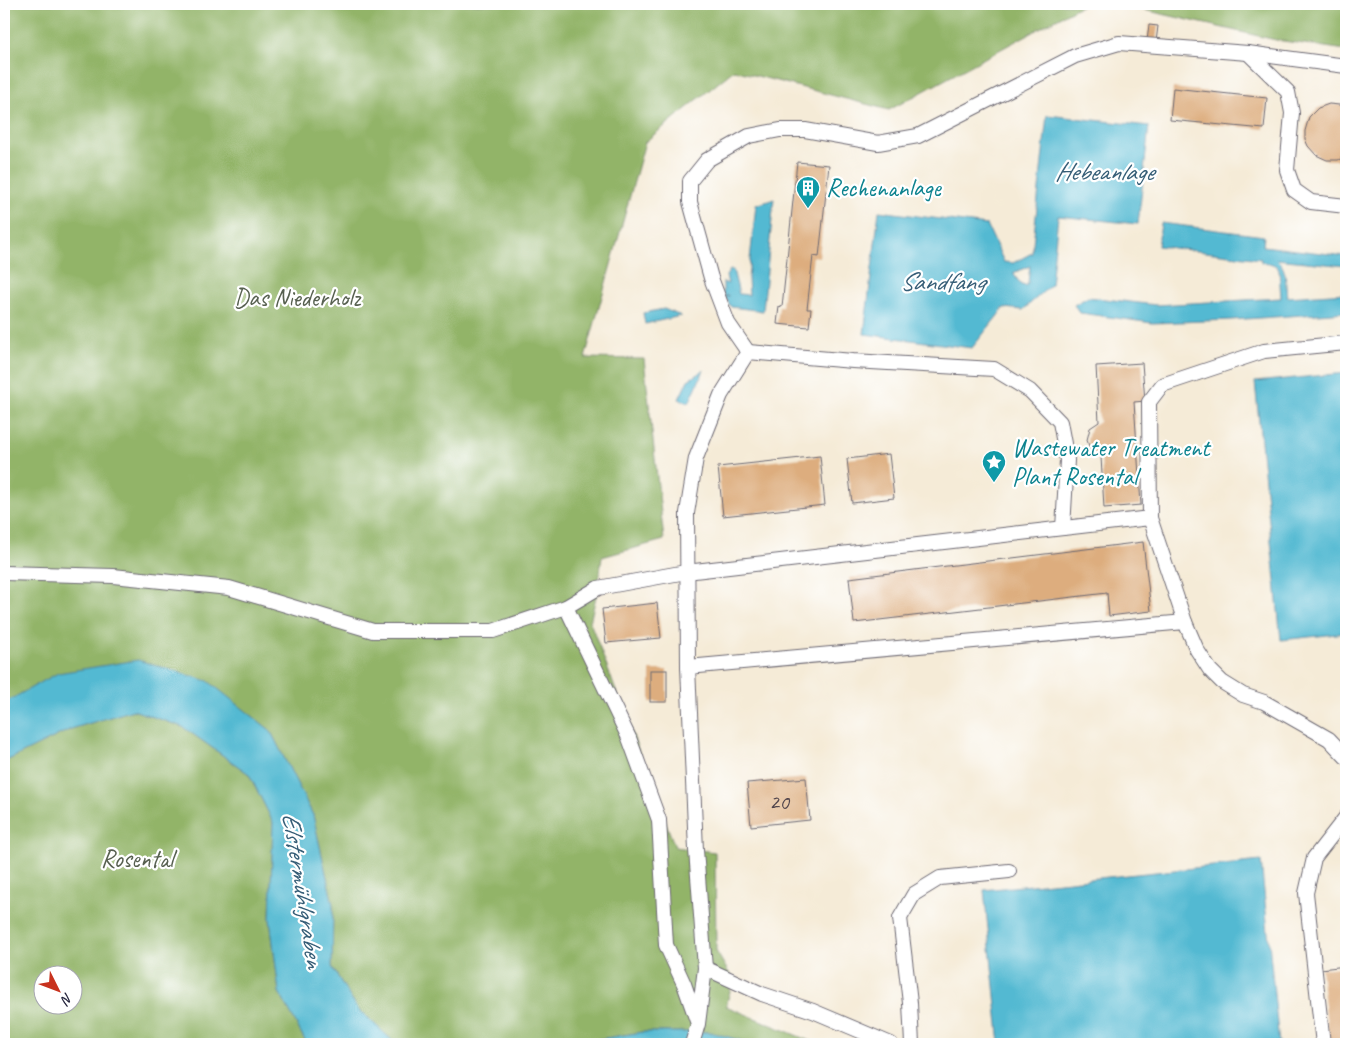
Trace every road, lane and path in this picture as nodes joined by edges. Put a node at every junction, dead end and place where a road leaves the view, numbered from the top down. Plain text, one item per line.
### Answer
1 (1248, 52) junction
2 (1346, 66) edge
3 (1346, 206) edge
4 (1346, 343) edge
5 (748, 352) junction
6 (1150, 518) junction
7 (1063, 528) junction
8 (686, 572) junction
9 (4, 573) edge
10 (566, 607) junction
11 (1185, 622) junction
12 (688, 667) junction
13 (1346, 757) edge
14 (1346, 817) edge
15 (1010, 871) dead end
16 (705, 968) junction
17 (698, 1024) junction
18 (692, 1044) edge
19 (891, 1044) edge
20 (912, 1044) edge
21 (1324, 1044) edge

1 - 2 lane
1 - 3 lane
1 - 5 lane
4 - 6 lane
5 - 7 lane
5 - 8 lane
6 - 7 lane
6 - 11 lane
7 - 8 lane
8 - 10 lane
8 - 12 lane
9 - 10 lane
10 - 17 lane
11 - 12 lane
11 - 13 lane
12 - 16 lane
14 - 21 lane
15 - 20 lane
16 - 17 lane
16 - 19 lane
17 - 18 lane

